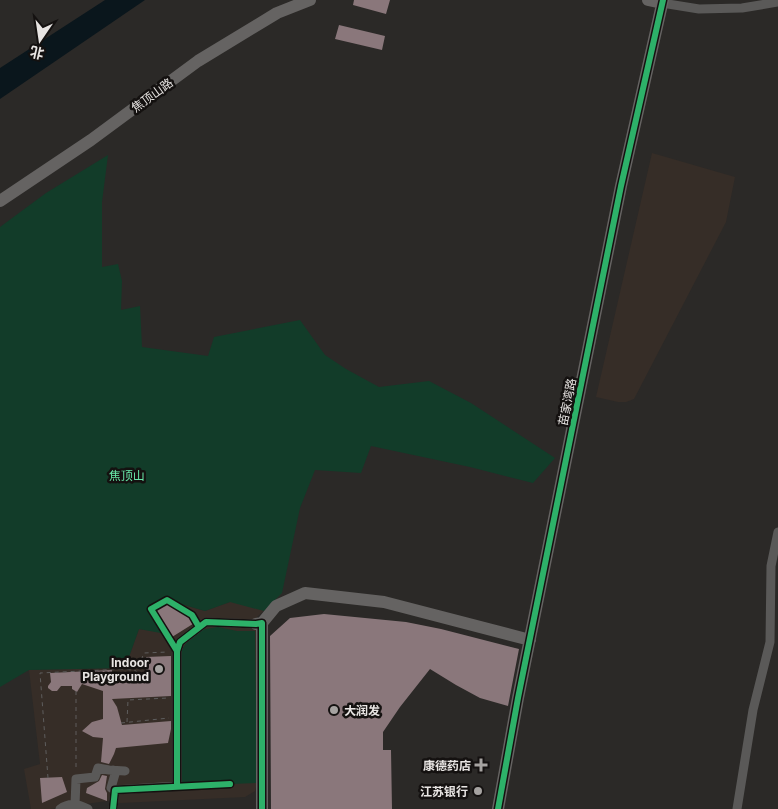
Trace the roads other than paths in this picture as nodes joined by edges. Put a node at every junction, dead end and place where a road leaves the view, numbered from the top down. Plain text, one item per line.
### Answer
1 (310, 0) edge
2 (648, 0) edge
3 (663, 1) edge
4 (778, 2) edge
5 (0, 201) edge
6 (778, 532) edge
7 (259, 623) junction
8 (530, 640) junction
9 (113, 770) junction
10 (125, 771) dead end
11 (115, 790) junction
12 (75, 805) junction
13 (60, 809) edge
14 (88, 809) edge
15 (113, 809) edge
16 (262, 809) edge
17 (498, 809) edge
18 (736, 809) edge

1 - 5 street, 焦顶山路
2 - 3 street
3 - 4 street
3 - 8 street, 苗家湾路
6 - 18 street
7 - 8 street
7 - 11 street
7 - 16 street
8 - 17 street, 苗家湾路
9 - 10 street
9 - 11 street
9 - 12 street
11 - 15 street
12 - 13 street
12 - 14 street

